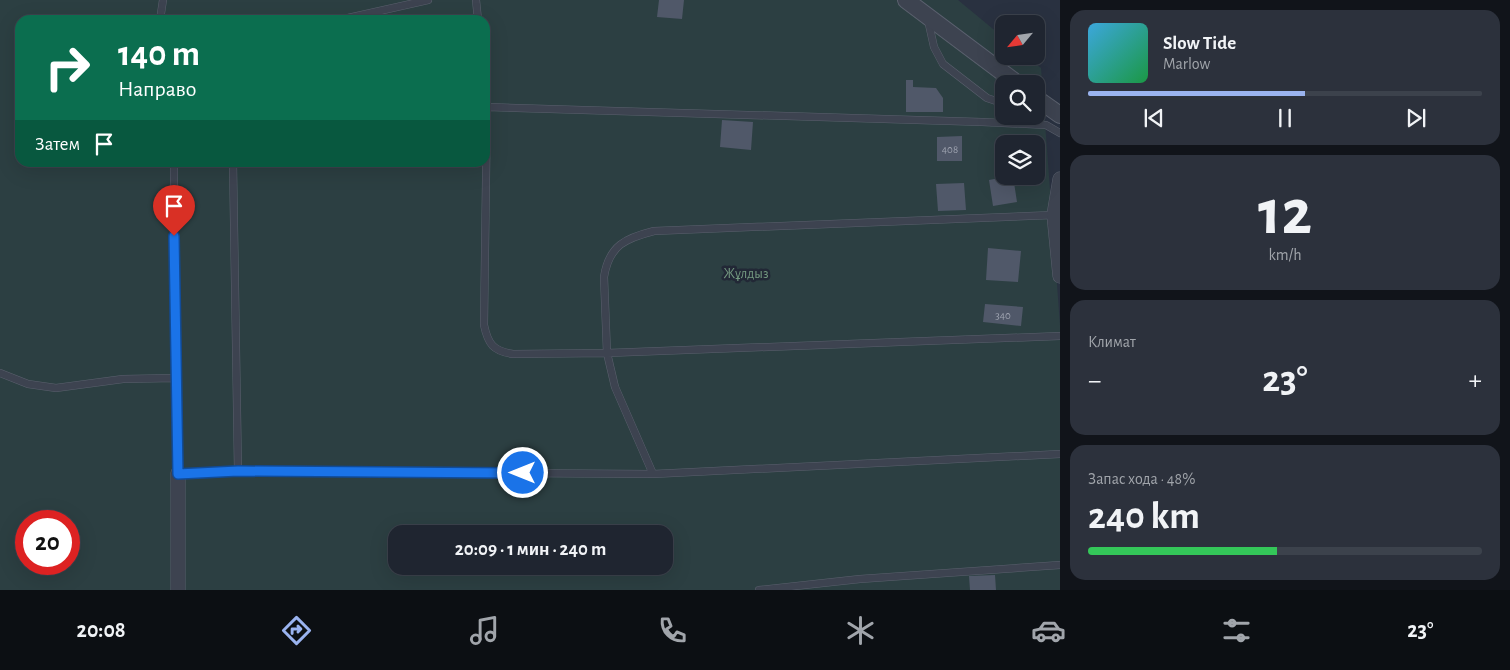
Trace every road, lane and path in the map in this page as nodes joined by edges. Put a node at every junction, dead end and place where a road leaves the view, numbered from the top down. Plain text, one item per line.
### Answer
1 (163, 0) edge
2 (423, 0) edge
3 (476, 0) edge
4 (906, 0) edge
5 (161, 15) edge
6 (360, 15) edge
7 (478, 15) edge
8 (926, 15) junction
9 (1006, 75) edge
10 (995, 101) edge
11 (1045, 105) edge
12 (490, 107) edge
13 (1060, 115) edge
14 (1060, 133) edge
15 (174, 167) edge
16 (233, 167) edge
17 (485, 167) edge
18 (1060, 179) edge
19 (1054, 215) junction
20 (1060, 276) edge
21 (1060, 336) edge
22 (607, 353) junction
23 (0, 373) edge
24 (175, 378) junction
25 (1060, 454) edge
26 (238, 471) junction
27 (178, 474) junction
28 (653, 474) junction
29 (1060, 565) edge
30 (178, 590) edge
31 (759, 590) edge

1 - 5 lane
2 - 6 lane
3 - 7 lane
4 - 8 street
8 - 9 street
8 - 10 lane
11 - 13 street
12 - 14 lane
15 - 24 lane
16 - 26 lane
17 - 22 lane
18 - 19 street
19 - 20 street
19 - 22 lane
21 - 22 lane
22 - 28 lane
23 - 24 lane
24 - 27 lane
25 - 28 lane
26 - 27 lane
26 - 28 lane
27 - 30 street
29 - 31 lane

